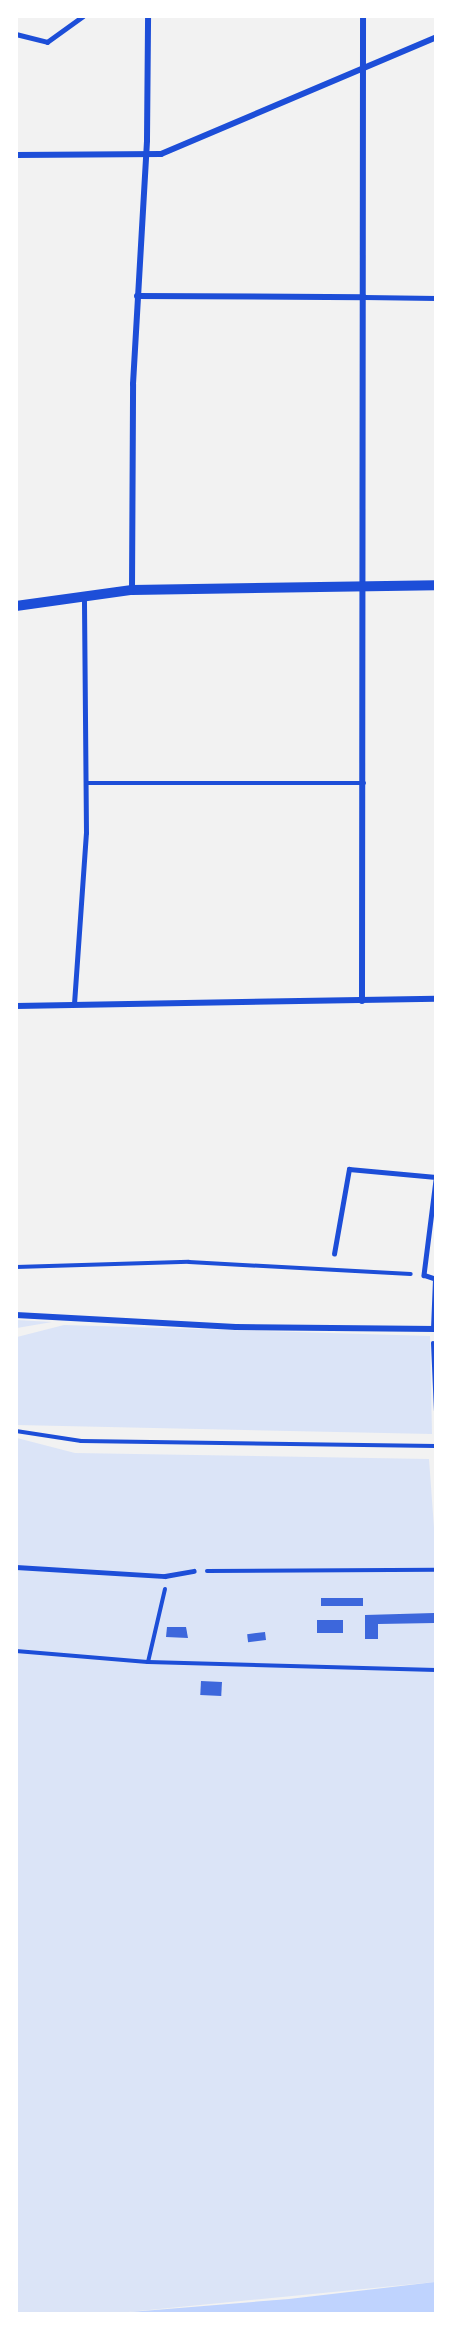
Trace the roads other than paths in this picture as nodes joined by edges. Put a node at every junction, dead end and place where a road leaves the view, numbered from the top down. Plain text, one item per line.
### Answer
1 (83, 16) edge
2 (148, 16) edge
3 (363, 16) edge
4 (16, 34) edge
5 (435, 37) edge
6 (364, 67) junction
7 (16, 155) edge
8 (145, 158) junction
9 (137, 296) junction
10 (364, 297) junction
11 (435, 298) edge
12 (435, 585) edge
13 (362, 587) junction
14 (132, 590) junction
15 (84, 597) junction
16 (16, 606) edge
17 (87, 783) junction
18 (364, 783) junction
19 (435, 999) edge
20 (362, 1001) junction
21 (74, 1004) junction
22 (16, 1006) edge
23 (435, 1179) edge
24 (334, 1254) dead end
25 (435, 1279) edge
26 (16, 1315) edge
27 (434, 1332) edge
28 (16, 1567) edge
29 (194, 1571) road end

1 - 4 lane
2 - 8 street
3 - 6 street
5 - 6 street
6 - 8 street
6 - 10 street
7 - 8 street
8 - 9 street
9 - 10 street
9 - 14 street
10 - 11 lane
10 - 13 street
12 - 13 street
13 - 14 street
13 - 18 street
14 - 15 street
15 - 16 street
15 - 17 lane
17 - 18 lane
17 - 21 lane
18 - 20 street
19 - 20 street
20 - 21 street
21 - 22 street
23 - 24 lane
23 - 25 lane
25 - 27 lane
26 - 27 street
28 - 29 lane

